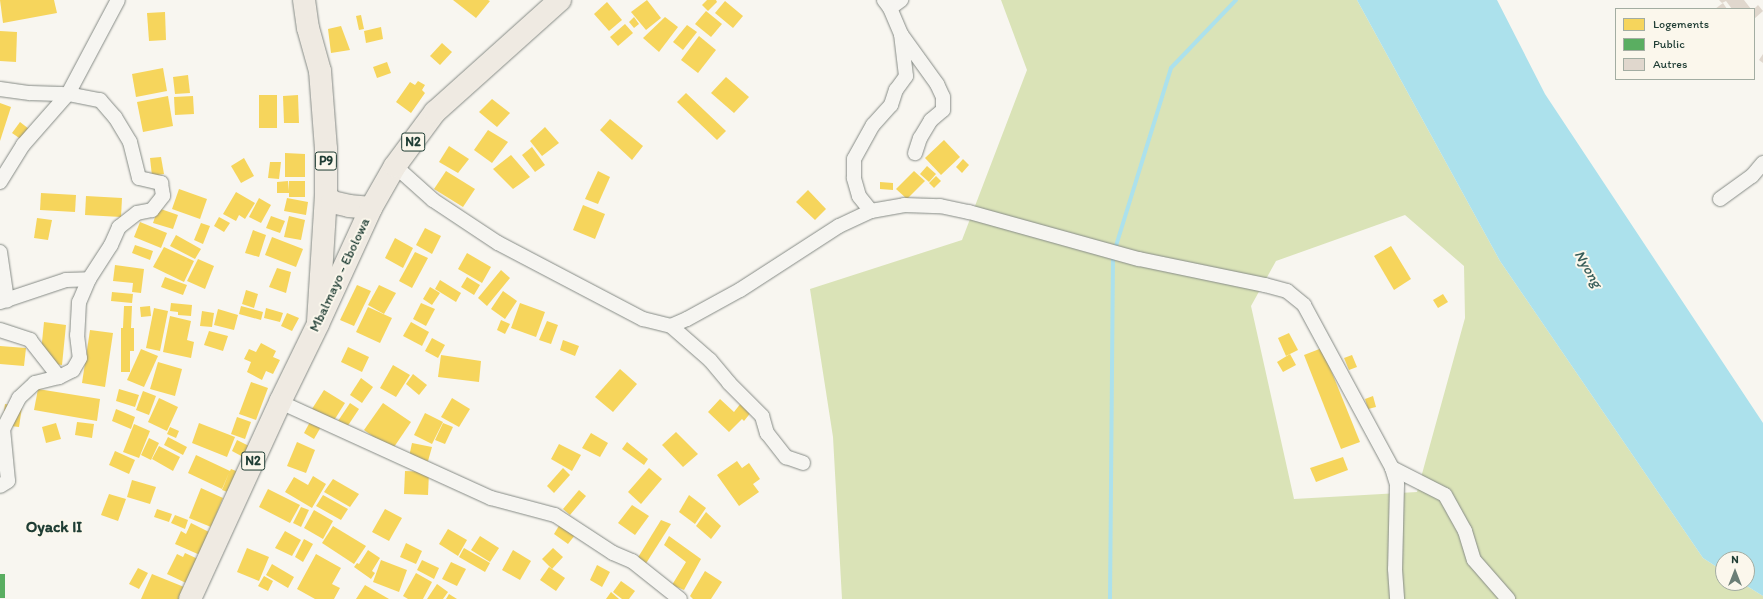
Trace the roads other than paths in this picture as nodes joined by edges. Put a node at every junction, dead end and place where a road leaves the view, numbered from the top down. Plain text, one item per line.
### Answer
1 (118, 0) edge
2 (304, 0) edge
3 (560, 0) edge
4 (892, 3) edge
5 (902, 34) junction
6 (0, 89) edge
7 (68, 94) junction
8 (915, 153) dead end
9 (1763, 163) edge
10 (395, 166) junction
11 (0, 182) edge
12 (326, 195) junction
13 (1720, 199) dead end
14 (371, 208) junction
15 (871, 211) junction
16 (0, 252) edge
17 (89, 279) junction
18 (4, 301) edge
19 (318, 324) junction
20 (671, 326) junction
21 (0, 330) edge
22 (59, 377) junction
23 (280, 402) junction
24 (803, 463) dead end
25 (1392, 468) junction
26 (0, 486) edge
27 (190, 599) edge
28 (680, 599) edge
29 (1397, 599) edge
30 (1508, 599) edge

1 - 7 street
2 - 12 main road, P9
3 - 10 main road, Mbalmayo - Ebolowa / N2
4 - 5 street
5 - 8 street
5 - 15 street
6 - 7 street
7 - 11 street
7 - 17 street
9 - 13 street
10 - 14 main road, Mbalmayo - Ebolowa / N2
10 - 20 street
12 - 14 main road
12 - 19 main road, P9
14 - 19 main road, Mbalmayo - Ebolowa / N2
15 - 20 street
15 - 25 street
16 - 18 street
17 - 18 street
17 - 22 street
19 - 23 main road, Mbalmayo - Ebolowa / N2
20 - 24 street
21 - 22 street
22 - 26 street
23 - 27 main road, Mbalmayo - Ebolowa / N2
23 - 28 street
25 - 29 street
25 - 30 street

